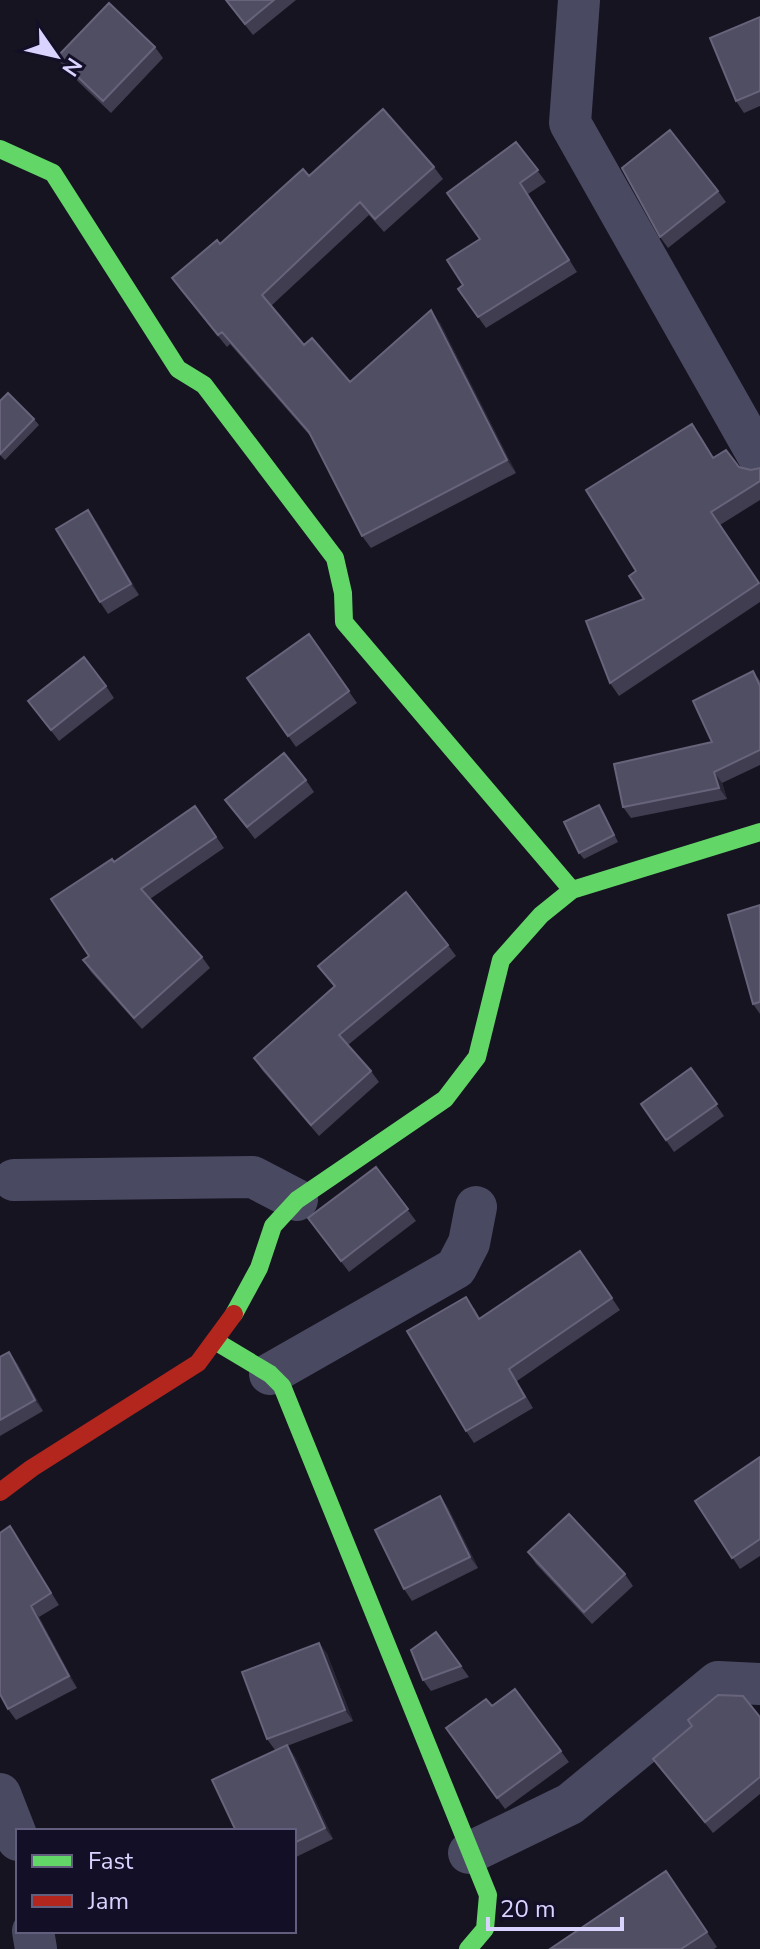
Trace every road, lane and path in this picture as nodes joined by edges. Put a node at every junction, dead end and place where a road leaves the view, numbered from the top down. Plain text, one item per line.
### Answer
1 (579, 0) edge
2 (0, 149) edge
3 (760, 459) edge
4 (760, 832) edge
5 (572, 890) junction
6 (14, 1180) dead end
7 (297, 1200) junction
8 (476, 1207) dead end
9 (215, 1341) junction
10 (270, 1374) junction
11 (0, 1492) edge
12 (760, 1684) edge
13 (0, 1794) edge
14 (16, 1835) edge
15 (469, 1853) junction
16 (483, 1942) edge

1 - 3 street
2 - 5 street
4 - 5 street
5 - 7 street
6 - 7 street
7 - 9 street
8 - 10 street
9 - 10 street
9 - 11 street
10 - 15 street
12 - 15 street
13 - 14 street
15 - 16 street

